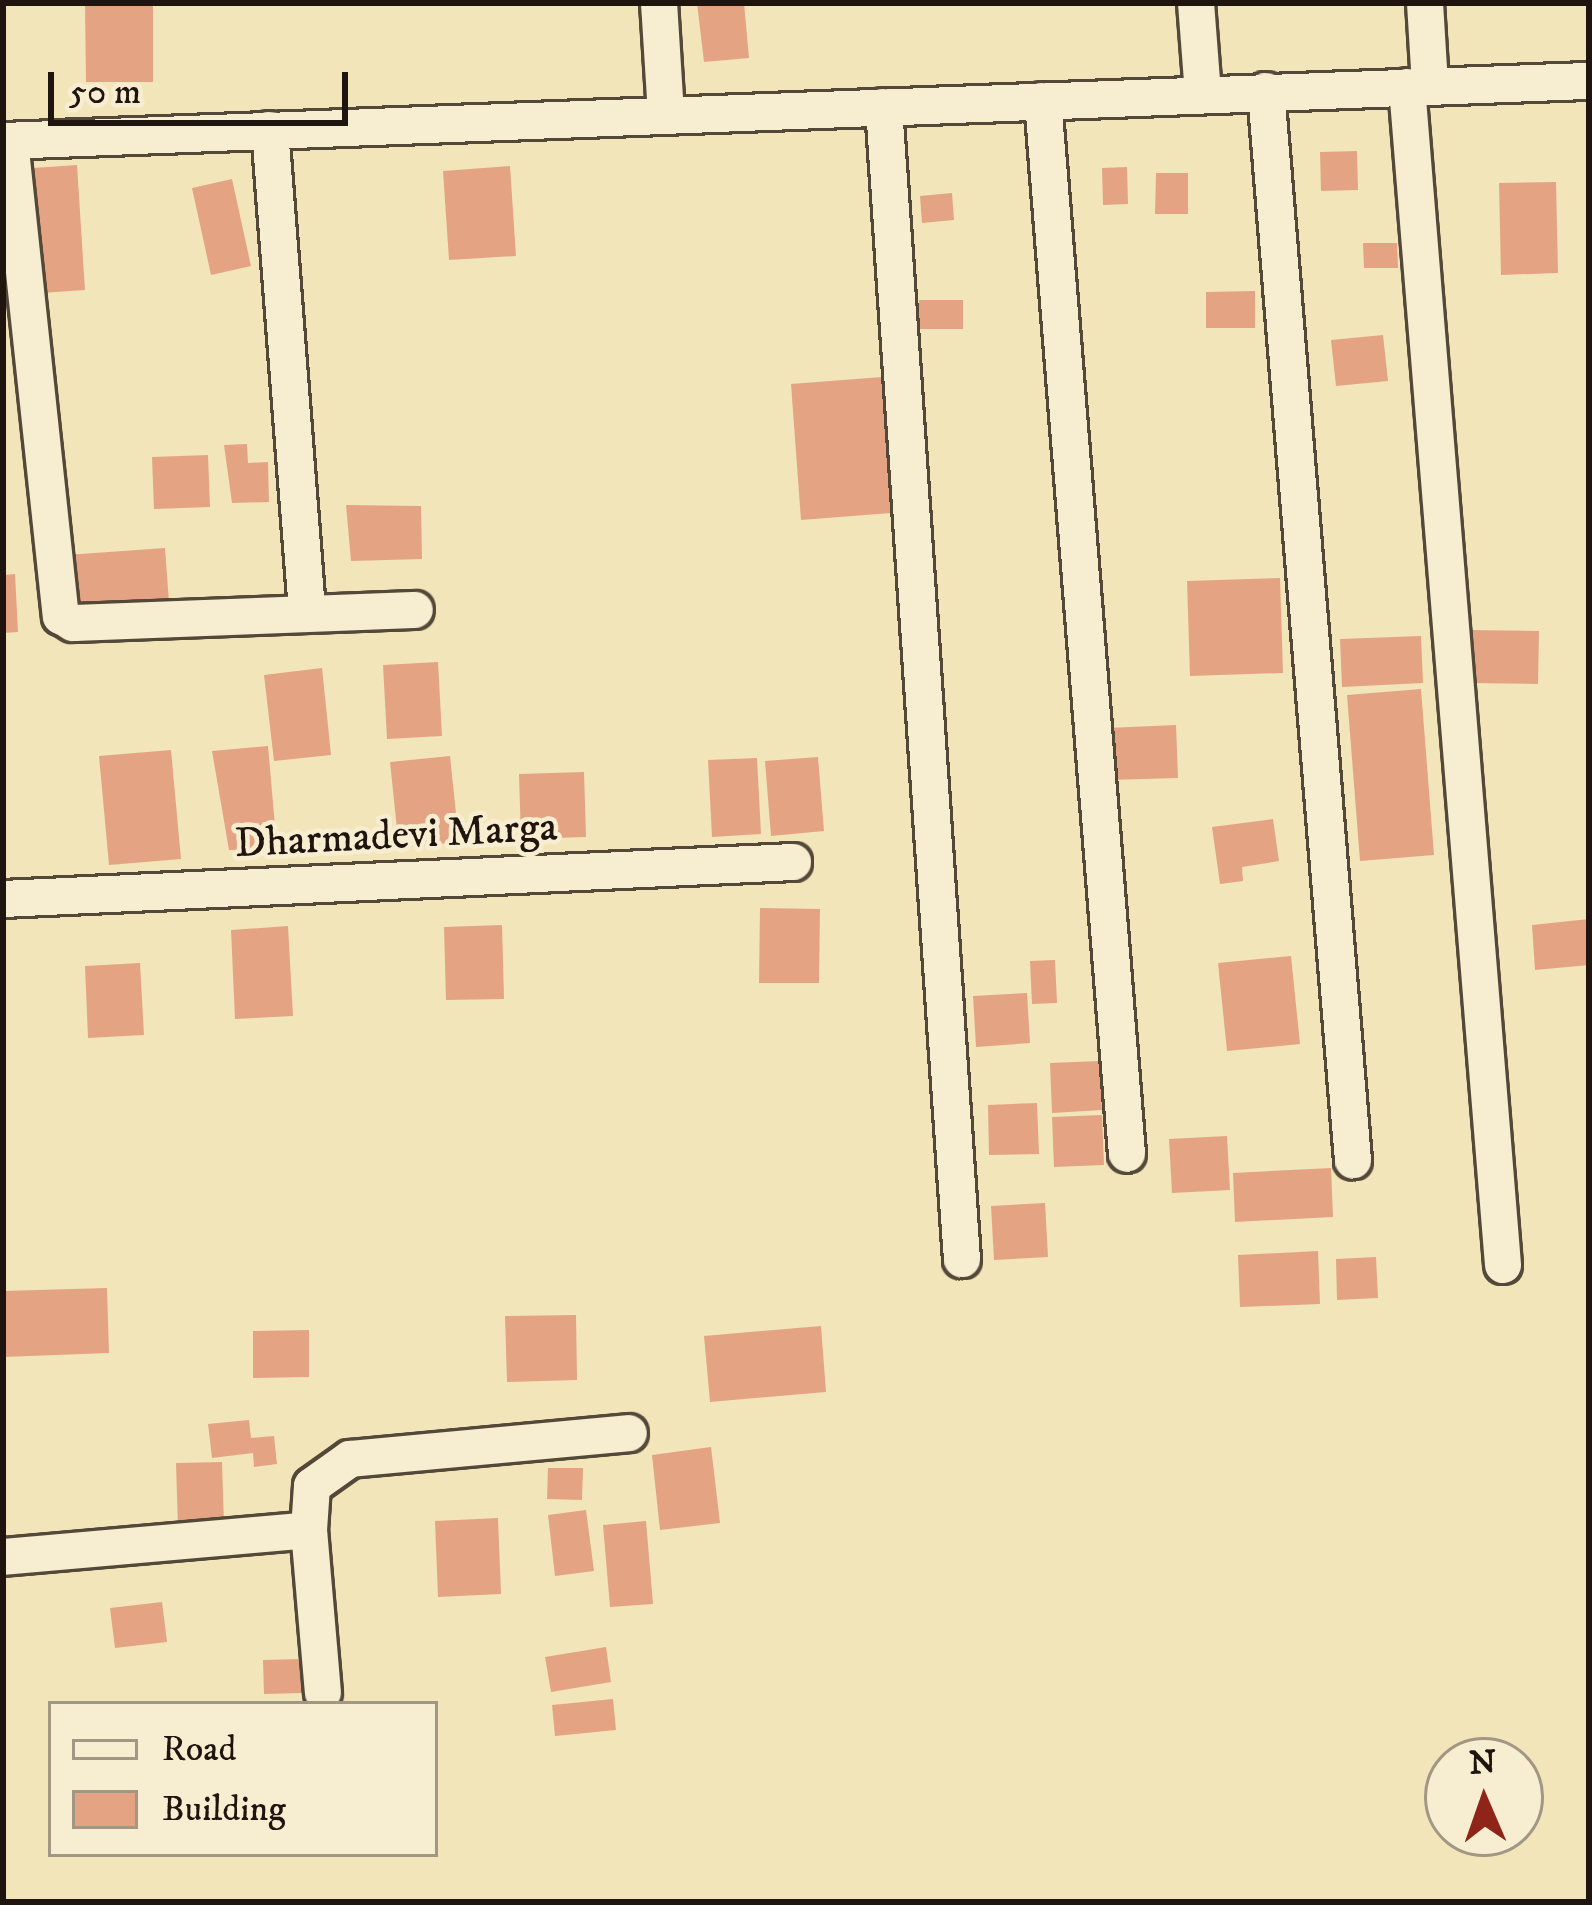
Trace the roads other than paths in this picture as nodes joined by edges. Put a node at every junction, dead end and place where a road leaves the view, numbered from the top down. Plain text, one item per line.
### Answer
1 (659, 3) edge
2 (1196, 3) edge
3 (1425, 3) edge
4 (1589, 81) edge
5 (1418, 86) junction
6 (1266, 92) junction
7 (1203, 94) junction
8 (1043, 100) junction
9 (884, 107) junction
10 (666, 115) junction
11 (270, 130) junction
12 (6, 141) edge
13 (307, 608) junction
14 (415, 610) dead end
15 (793, 862) dead end
16 (3, 899) edge
17 (1127, 1154) dead end
18 (1353, 1160) dead end
19 (962, 1259) dead end
20 (1503, 1265) dead end
21 (629, 1433) dead end
22 (309, 1530) junction
23 (3, 1557) edge
24 (323, 1692) dead end

1 - 10 street
2 - 7 street
3 - 5 street
4 - 5 street
5 - 6 street
5 - 20 street
6 - 7 street
6 - 18 street
7 - 8 street
8 - 9 street
8 - 17 street
9 - 10 street
9 - 19 street
10 - 11 street
11 - 12 street
11 - 13 street
12 - 13 street
13 - 14 street
15 - 16 street, Dharmadevi Marga
21 - 22 street
22 - 23 street
22 - 24 street

